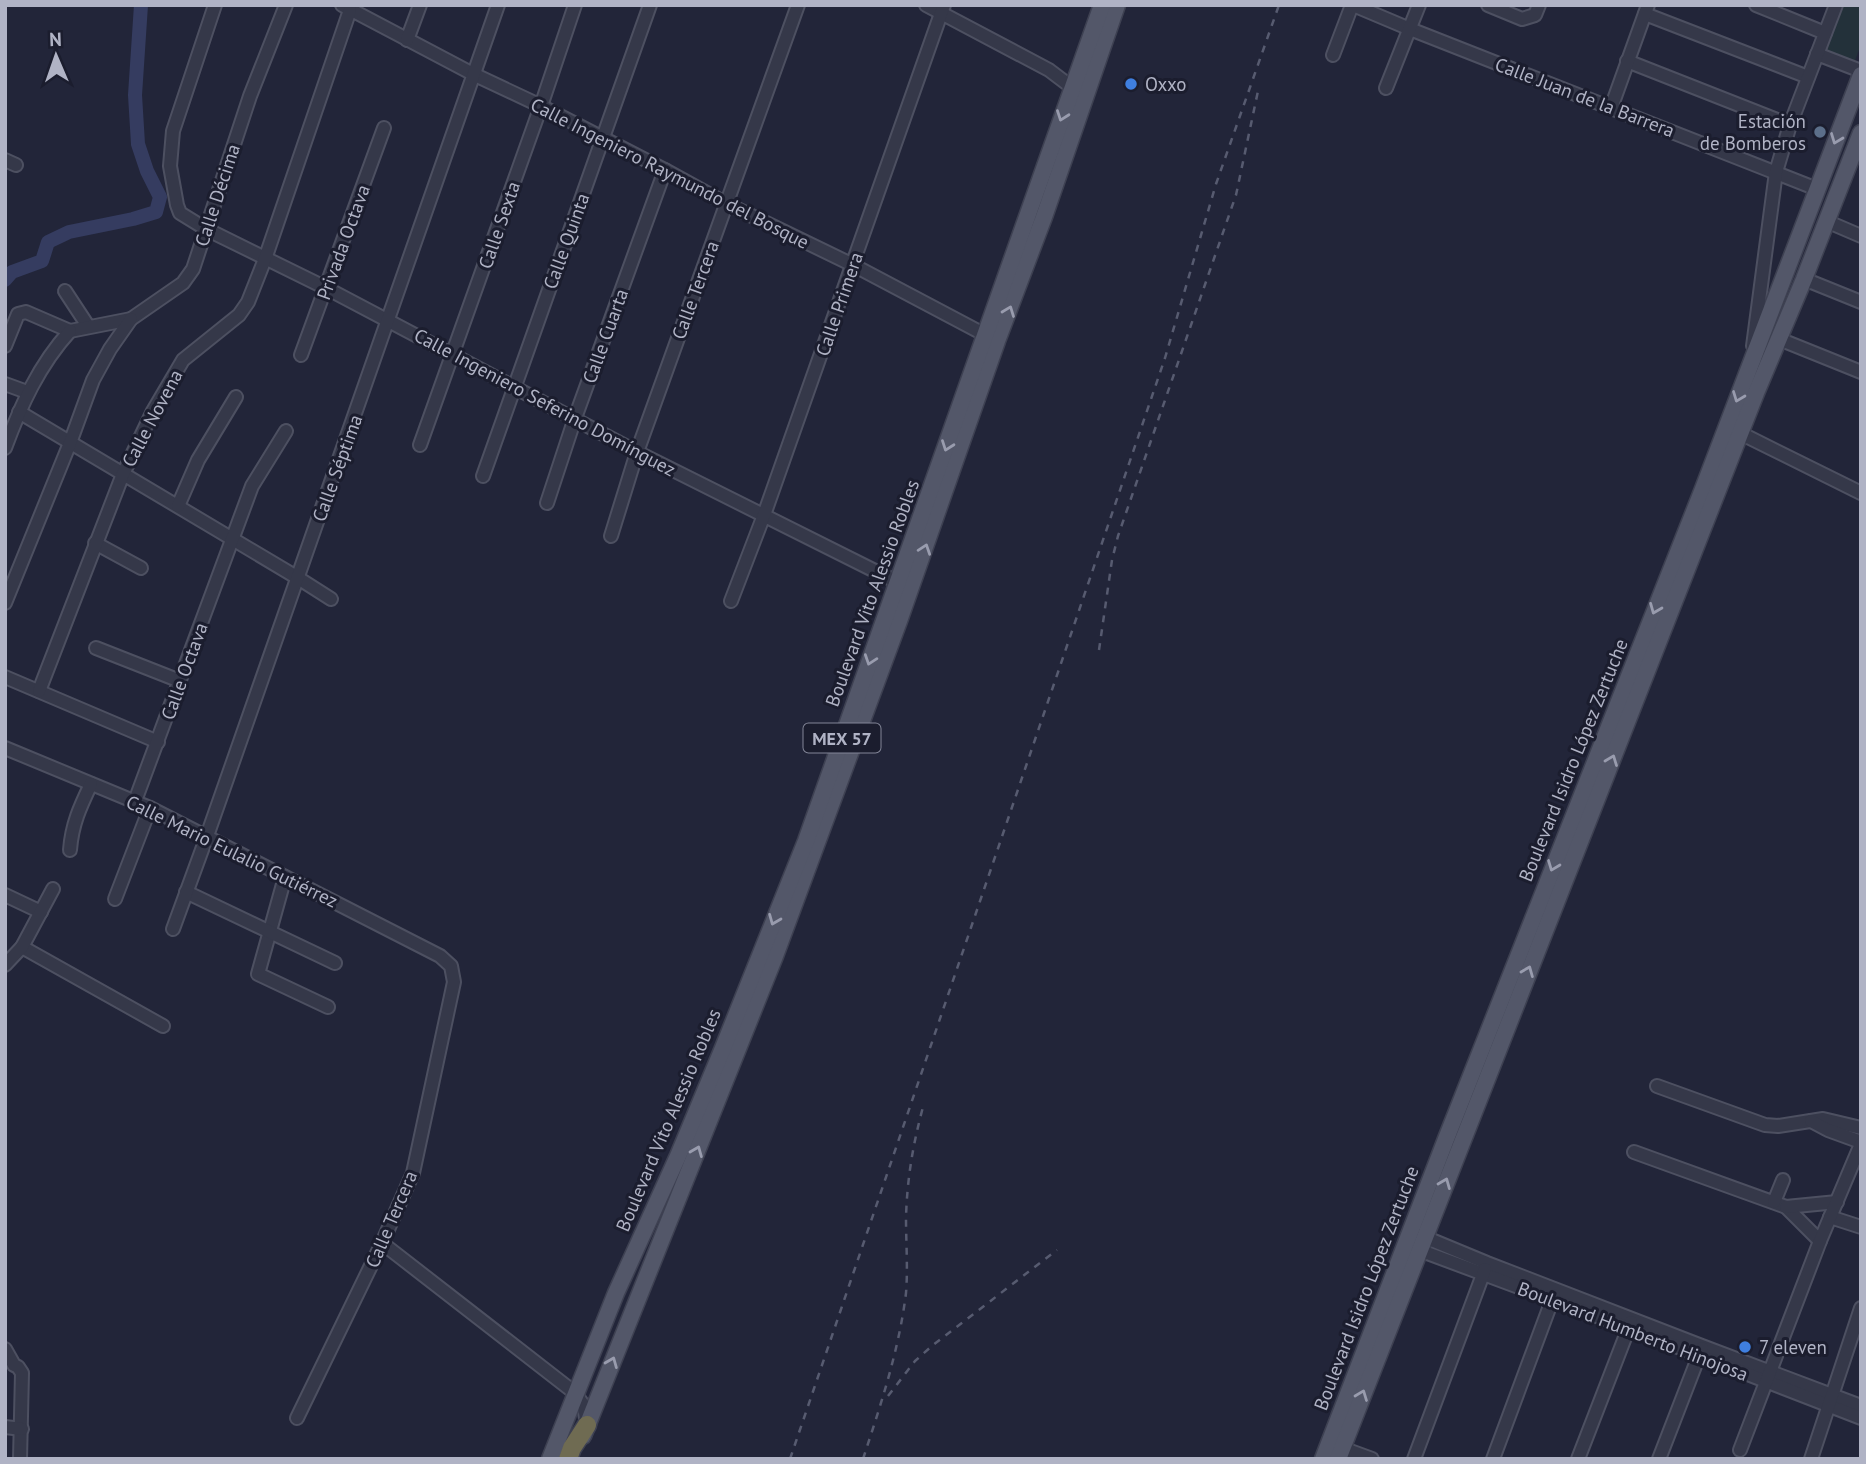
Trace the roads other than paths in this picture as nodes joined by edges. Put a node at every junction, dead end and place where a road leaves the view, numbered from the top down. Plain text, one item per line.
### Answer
1 (215, 5) edge
2 (286, 5) edge
3 (420, 5) edge
4 (498, 5) edge
5 (575, 5) edge
6 (650, 5) edge
7 (798, 5) edge
8 (926, 5) edge
9 (1101, 5) edge
10 (1117, 5) edge
11 (1352, 5) edge
12 (1419, 5) edge
13 (1488, 5) edge
14 (1539, 5) edge
15 (1756, 5) edge
16 (1836, 5) edge
17 (346, 7) edge
18 (942, 9) edge
19 (1646, 9) edge
20 (1410, 29) junction
21 (1825, 33) junction
22 (407, 40) junction
23 (1817, 54) junction
24 (1333, 55) dead end
25 (1627, 61) junction
26 (1861, 73) edge
27 (473, 74) junction
28 (1808, 77) junction
29 (1072, 87) junction
30 (1386, 88) dead end
31 (1856, 99) edge
32 (1086, 100) junction
33 (541, 106) junction
34 (1611, 108) junction
35 (1790, 125) junction
36 (384, 128) dead end
37 (1861, 132) edge
38 (603, 138) junction
39 (1855, 165) edge
40 (665, 170) junction
41 (1776, 172) junction
42 (1817, 189) junction
43 (725, 203) junction
44 (1826, 221) junction
45 (206, 229) junction
46 (1861, 236) edge
47 (265, 259) junction
48 (853, 265) junction
49 (1804, 279) junction
50 (326, 288) junction
51 (65, 290) dead end
52 (1861, 302) edge
53 (131, 318) junction
54 (389, 321) junction
55 (88, 326) junction
56 (70, 331) junction
57 (992, 338) junction
58 (1779, 339) junction
59 (5, 345) edge
60 (454, 354) junction
61 (301, 355) dead end
62 (1750, 365) junction
63 (1861, 372) edge
64 (5, 383) edge
65 (514, 386) junction
66 (27, 392) junction
67 (236, 397) dead end
68 (19, 412) junction
69 (575, 418) junction
70 (286, 431) dead end
71 (1740, 433) junction
72 (70, 443) junction
73 (421, 445) dead end
74 (5, 448) edge
75 (637, 452) junction
76 (123, 474) junction
77 (483, 476) dead end
78 (1861, 492) edge
79 (547, 503) dead end
80 (178, 506) junction
81 (764, 515) junction
82 (611, 536) dead end
83 (232, 539) junction
84 (95, 543) junction
85 (141, 568) dead end
86 (1678, 571) junction
87 (298, 578) junction
88 (904, 586) junction
89 (331, 599) dead end
90 (731, 601) dead end
91 (5, 603) edge
92 (96, 648) dead end
93 (5, 677) edge
94 (180, 681) junction
95 (39, 691) junction
96 (158, 742) junction
97 (5, 748) edge
98 (91, 784) junction
99 (135, 802) junction
100 (150, 807) junction
101 (208, 836) junction
102 (70, 850) dead end
103 (285, 877) junction
104 (53, 889) dead end
105 (186, 892) junction
106 (5, 895) edge
107 (115, 899) dead end
108 (41, 912) junction
109 (173, 929) dead end
110 (271, 931) junction
111 (22, 947) junction
112 (335, 963) dead end
113 (6, 964) edge
114 (452, 967) joint
115 (328, 1006) dead end
116 (163, 1026) dead end
117 (729, 1051) junction
118 (1657, 1086) dead end
119 (1838, 1128) junction
120 (1861, 1128) edge
121 (1861, 1143) edge
122 (1634, 1152) dead end
123 (1783, 1180) dead end
124 (1837, 1202) junction
125 (1780, 1205) junction
126 (1830, 1217) junction
127 (1861, 1227) edge
128 (1414, 1241) junction
129 (1820, 1241) junction
130 (382, 1243) junction
131 (1485, 1269) junction
132 (1554, 1295) junction
133 (1861, 1308) edge
134 (1631, 1324) junction
135 (5, 1349) edge
136 (1700, 1351) junction
137 (10, 1365) edge
138 (1769, 1377) junction
139 (575, 1393) junction
140 (1830, 1400) junction
141 (1861, 1406) edge
142 (297, 1418) dead end
143 (1861, 1418) edge
144 (587, 1426) junction
145 (5, 1427) edge
146 (22, 1429) junction
147 (1740, 1450) dead end
148 (1340, 1453) edge
149 (570, 1456) edge
150 (20, 1459) edge
151 (550, 1459) edge
152 (1322, 1459) edge
153 (1373, 1459) edge
154 (1414, 1459) edge
155 (1493, 1459) edge
156 (1578, 1459) edge
157 (1659, 1459) edge
158 (1811, 1459) edge

1 - 45 street, Calle Ingeniero Seferino Domínguez
2 - 45 street, Calle Décima
3 - 22 street
4 - 27 street, Calle Séptima
5 - 33 street, Calle Sexta
6 - 38 street, Calle Quinta
7 - 43 street, Calle Tercera
8 - 18 street
9 - 29 main road, Boulevard Vito Alessio Robles / MEX 57
10 - 32 main road, Boulevard Vito Alessio Robles / MEX 57
11 - 20 street, Calle Juan de la Barrera
11 - 24 street
12 - 20 street
13 - 14 street
15 - 21 street
16 - 21 street
17 - 22 street, Calle Ingeniero Raymundo del Bosque
17 - 47 street, Calle Novena
18 - 29 street
18 - 48 street, Calle Primera
19 - 25 street
19 - 28 street
20 - 30 street
20 - 34 street, Calle Juan de la Barrera
21 - 23 street
22 - 27 street, Calle Ingeniero Raymundo del Bosque
23 - 26 street
23 - 28 street
25 - 34 street
25 - 35 street
26 - 31 main road, Boulevard Isidro López Zertuche
27 - 33 street, Calle Ingeniero Raymundo del Bosque
27 - 54 street, Calle Séptima
28 - 35 street
29 - 32 street
29 -> 57 main road, Boulevard Vito Alessio Robles / MEX 57
31 -> 42 main road, Boulevard Isidro López Zertuche
57 -> 32 main road, Boulevard Vito Alessio Robles / MEX 57
33 - 38 street, Calle Ingeniero Raymundo del Bosque
33 - 60 street, Calle Sexta
34 - 41 street, Calle Juan de la Barrera
35 - 41 street
36 - 50 street, Privada Octava
37 - 39 main road, Boulevard Isidro López Zertuche
38 - 40 street, Calle Ingeniero Raymundo del Bosque
38 - 65 street, Calle Quinta
39 - 44 main road, Boulevard Isidro López Zertuche
40 - 43 street, Calle Ingeniero Raymundo del Bosque
40 - 69 street, Calle Cuarta
41 - 42 street, Calle Juan de la Barrera
41 - 62 street
42 - 62 main road, Boulevard Isidro López Zertuche
43 - 48 street, Calle Ingeniero Raymundo del Bosque
43 - 75 street, Calle Tercera
44 - 46 street
44 - 49 main road, Boulevard Isidro López Zertuche
45 - 47 street, Calle Ingeniero Seferino Domínguez
45 - 53 street, Calle Décima
47 - 50 street, Calle Ingeniero Seferino Domínguez
47 - 76 street, Calle Novena
48 - 57 street, Calle Ingeniero Raymundo del Bosque
48 - 81 street, Calle Primera
49 - 52 street
49 - 58 main road, Boulevard Isidro López Zertuche
50 - 54 street, Calle Ingeniero Seferino Domínguez
50 - 61 street, Privada Octava
51 - 55 street
53 - 55 street, Calle Décima
53 - 72 street
54 - 60 street, Calle Ingeniero Seferino Domínguez
54 - 87 street, Calle Séptima
55 - 56 street, Calle Décima
56 - 59 street
56 - 66 street
57 - 88 main road, Boulevard Vito Alessio Robles / MEX 57
58 - 63 street
58 - 71 main road, Boulevard Isidro López Zertuche
60 - 65 street, Calle Ingeniero Seferino Domínguez
60 - 73 street, Calle Sexta
62 -> 86 main road, Boulevard Isidro López Zertuche
64 - 66 street
65 - 69 street, Calle Ingeniero Seferino Domínguez
65 - 77 street, Calle Quinta
66 - 68 street
67 - 80 street
68 - 72 street
68 - 74 street
69 - 75 street, Calle Ingeniero Seferino Domínguez
69 - 79 street, Calle Cuarta
70 - 83 street
71 - 78 street
71 - 86 main road, Boulevard Isidro López Zertuche
72 - 76 street
72 - 91 street
75 - 81 street, Calle Ingeniero Seferino Domínguez
75 - 82 street, Calle Tercera
76 - 80 street
76 - 84 street, Calle Novena
80 - 83 street
81 - 88 street, Calle Ingeniero Seferino Domínguez
81 - 90 street, Calle Primera
83 - 87 street
83 - 94 street, Calle Octava
84 - 85 street
84 - 95 street, Calle Novena
86 - 128 main road, Boulevard Isidro López Zertuche
87 - 89 street
87 - 101 street, Calle Séptima
88 - 117 main road, Boulevard Vito Alessio Robles / MEX 57
92 - 94 street
93 - 95 street
94 - 96 street, Calle Octava
95 - 96 street
96 - 99 street, Calle Octava
97 - 98 street, Calle Mario Eulalio Gutiérrez
98 - 99 street, Calle Mario Eulalio Gutiérrez
98 - 102 street
99 - 100 street, Calle Mario Eulalio Gutiérrez
100 - 101 street, Calle Mario Eulalio Gutiérrez
100 - 107 street
101 - 103 street, Calle Mario Eulalio Gutiérrez
101 - 105 street, Calle Séptima
103 - 110 street
103 - 114 street, Calle Mario Eulalio Gutiérrez
104 - 108 street
105 - 109 street, Calle Séptima
105 - 110 street
106 - 108 street
108 - 111 street
110 - 112 street
110 - 115 street
111 - 113 street
111 - 116 street
114 - 130 street, Calle Tercera
117 - 139 main road, Boulevard Vito Alessio Robles / MEX 57
144 -> 117 main road, Boulevard Vito Alessio Robles / MEX 57
118 - 119 street
119 - 120 street
119 - 121 street
121 - 124 street
122 - 125 street
123 - 125 street
124 - 125 street
124 - 126 street
125 - 129 street
126 - 127 street
126 - 129 street
128 - 131 street, Boulevard Humberto Hinojosa
148 -> 128 main road, Boulevard Isidro López Zertuche
128 - 152 main road, Boulevard Isidro López Zertuche
129 - 138 street
130 - 139 street
130 - 142 street, Calle Tercera
131 - 132 street, Boulevard Humberto Hinojosa
131 - 154 street
132 - 134 street, Boulevard Humberto Hinojosa
132 - 155 street
133 - 140 street
134 - 136 street, Boulevard Humberto Hinojosa
134 - 156 street
135 - 137 street
136 - 138 street, Boulevard Humberto Hinojosa
136 - 157 street
137 - 146 street
138 - 140 street, Boulevard Humberto Hinojosa
138 - 147 street
139 - 144 street
139 - 151 main road, Boulevard Vito Alessio Robles / MEX 57
140 - 141 street, Boulevard Humberto Hinojosa
140 - 143 street, Boulevard Humberto Hinojosa
140 - 158 street
144 - 149 highway
145 - 146 street
146 - 150 street
148 - 153 street

